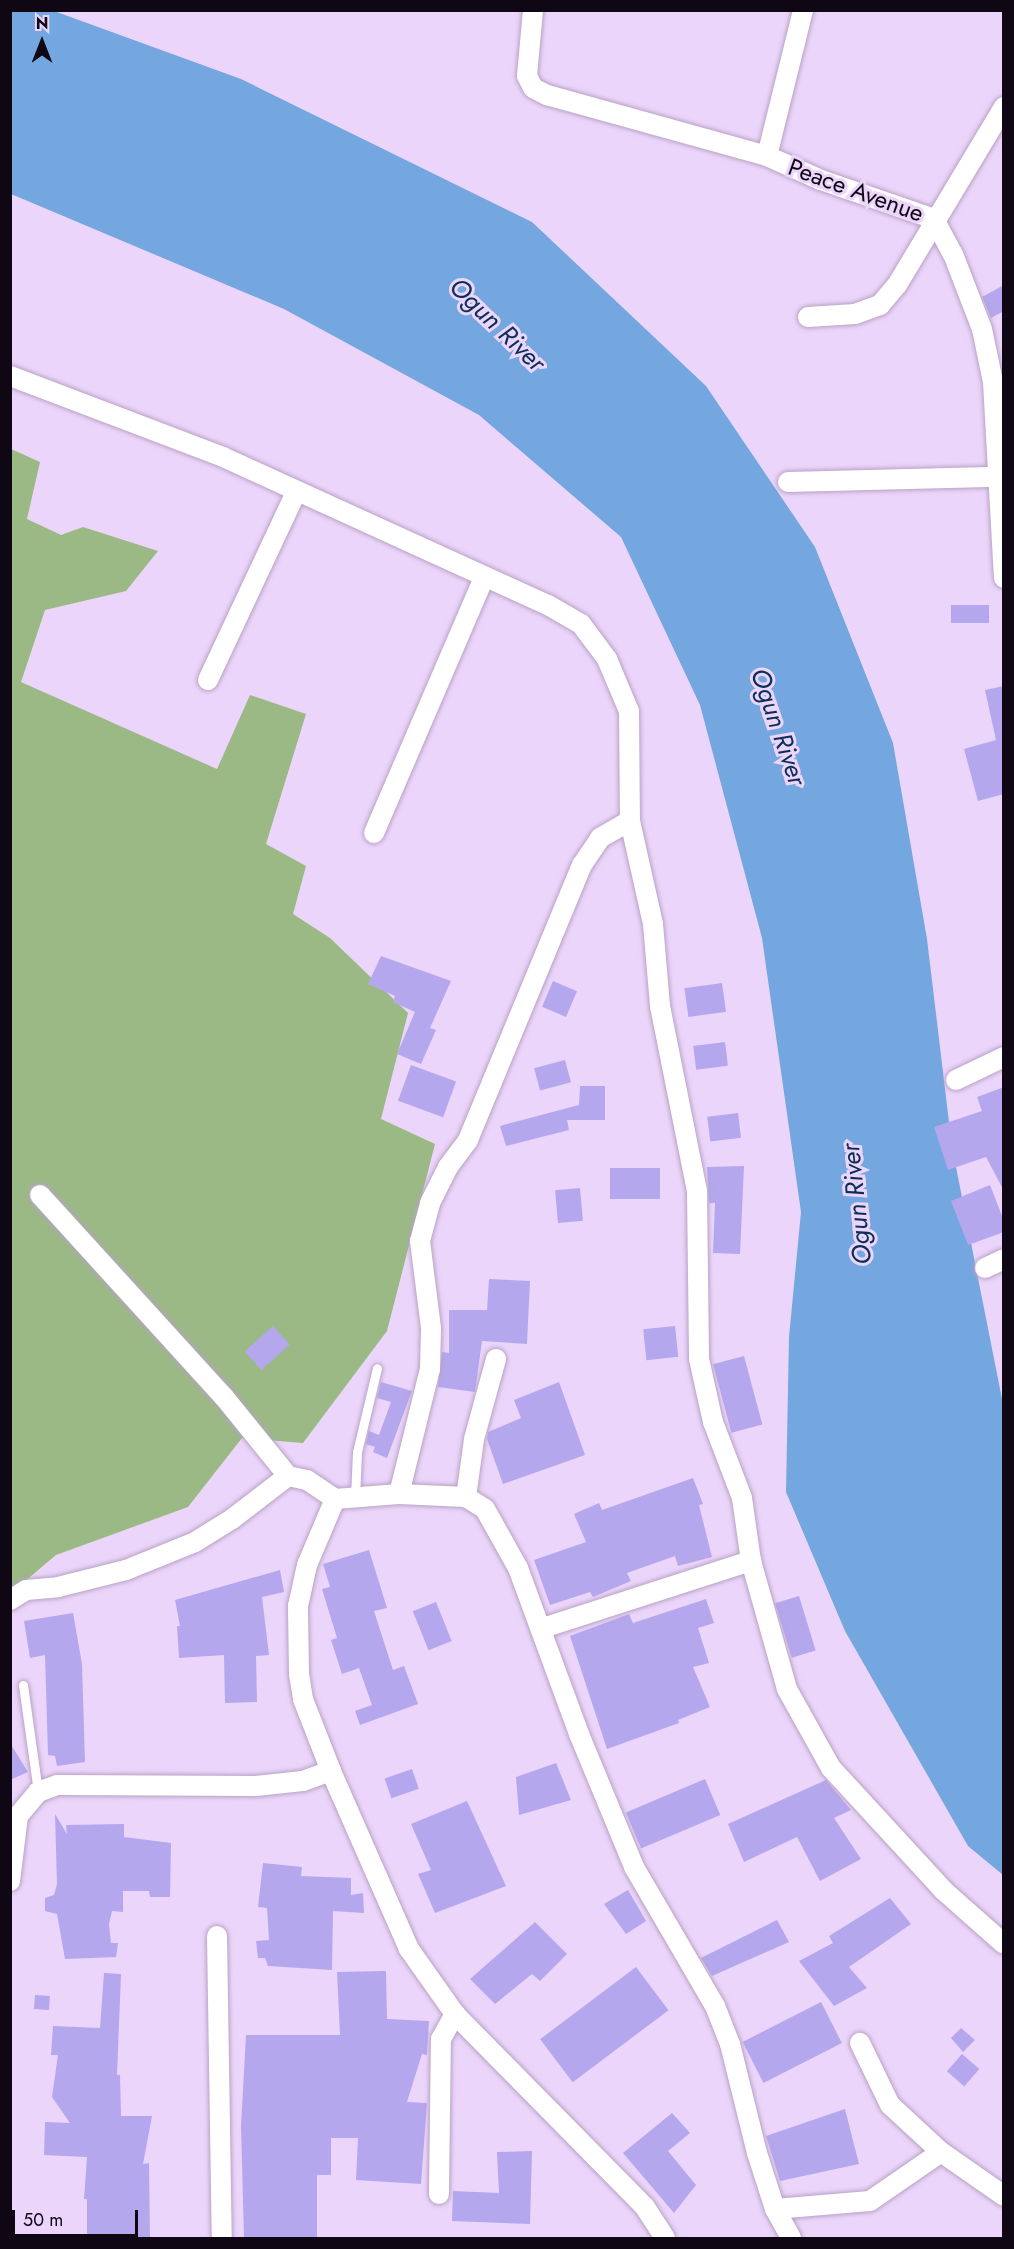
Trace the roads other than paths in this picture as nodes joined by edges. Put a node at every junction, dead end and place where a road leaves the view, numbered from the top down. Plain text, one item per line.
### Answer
1 (533, 10) edge
2 (803, 10) edge
3 (1004, 107) edge
4 (767, 156) junction
5 (934, 219) junction
6 (808, 317) dead end
7 (10, 376) edge
8 (999, 477) junction
9 (788, 482) dead end
10 (296, 492) junction
11 (484, 578) junction
12 (1004, 578) edge
13 (208, 680) dead end
14 (630, 821) junction
15 (374, 833) dead end
16 (1004, 1057) edge
17 (956, 1080) dead end
18 (40, 1195) dead end
19 (1004, 1259) edge
20 (986, 1268) dead end
21 (495, 1359) dead end
22 (377, 1368) dead end
23 (288, 1476) junction
24 (399, 1494) junction
25 (466, 1497) junction
26 (345, 1499) junction
27 (751, 1561) junction
28 (10, 1600) edge
29 (543, 1628) junction
30 (23, 1685) dead end
31 (331, 1771) junction
32 (38, 1792) junction
33 (10, 1881) edge
34 (217, 1936) dead end
35 (1004, 1944) edge
36 (455, 2014) junction
37 (860, 2043) dead end
38 (941, 2152) junction
39 (439, 2194) dead end
40 (1004, 2196) edge
41 (775, 2209) junction
42 (222, 2238) edge
43 (665, 2238) edge
44 (791, 2238) edge

1 - 4 street, Peace Avenue
2 - 4 street
3 - 5 street
4 - 5 street, Peace Avenue
5 - 6 street
5 - 8 street, Peace Avenue
7 - 10 street
8 - 9 street
8 - 12 street, Peace Avenue
10 - 11 street
10 - 13 street
11 - 14 street
11 - 15 street
14 - 24 street
14 - 27 street
16 - 17 street
18 - 23 street
19 - 20 street
21 - 25 street
22 - 26 lane
23 - 26 street
23 - 28 street
24 - 25 street
24 - 26 street
25 - 29 street
26 - 31 street
27 - 29 street
27 - 35 street
29 - 41 street
30 - 32 lane
31 - 32 street
31 - 36 street
32 - 33 street
34 - 42 street
36 - 39 street
36 - 43 street
37 - 38 street
38 - 40 street
38 - 41 street
41 - 44 street

